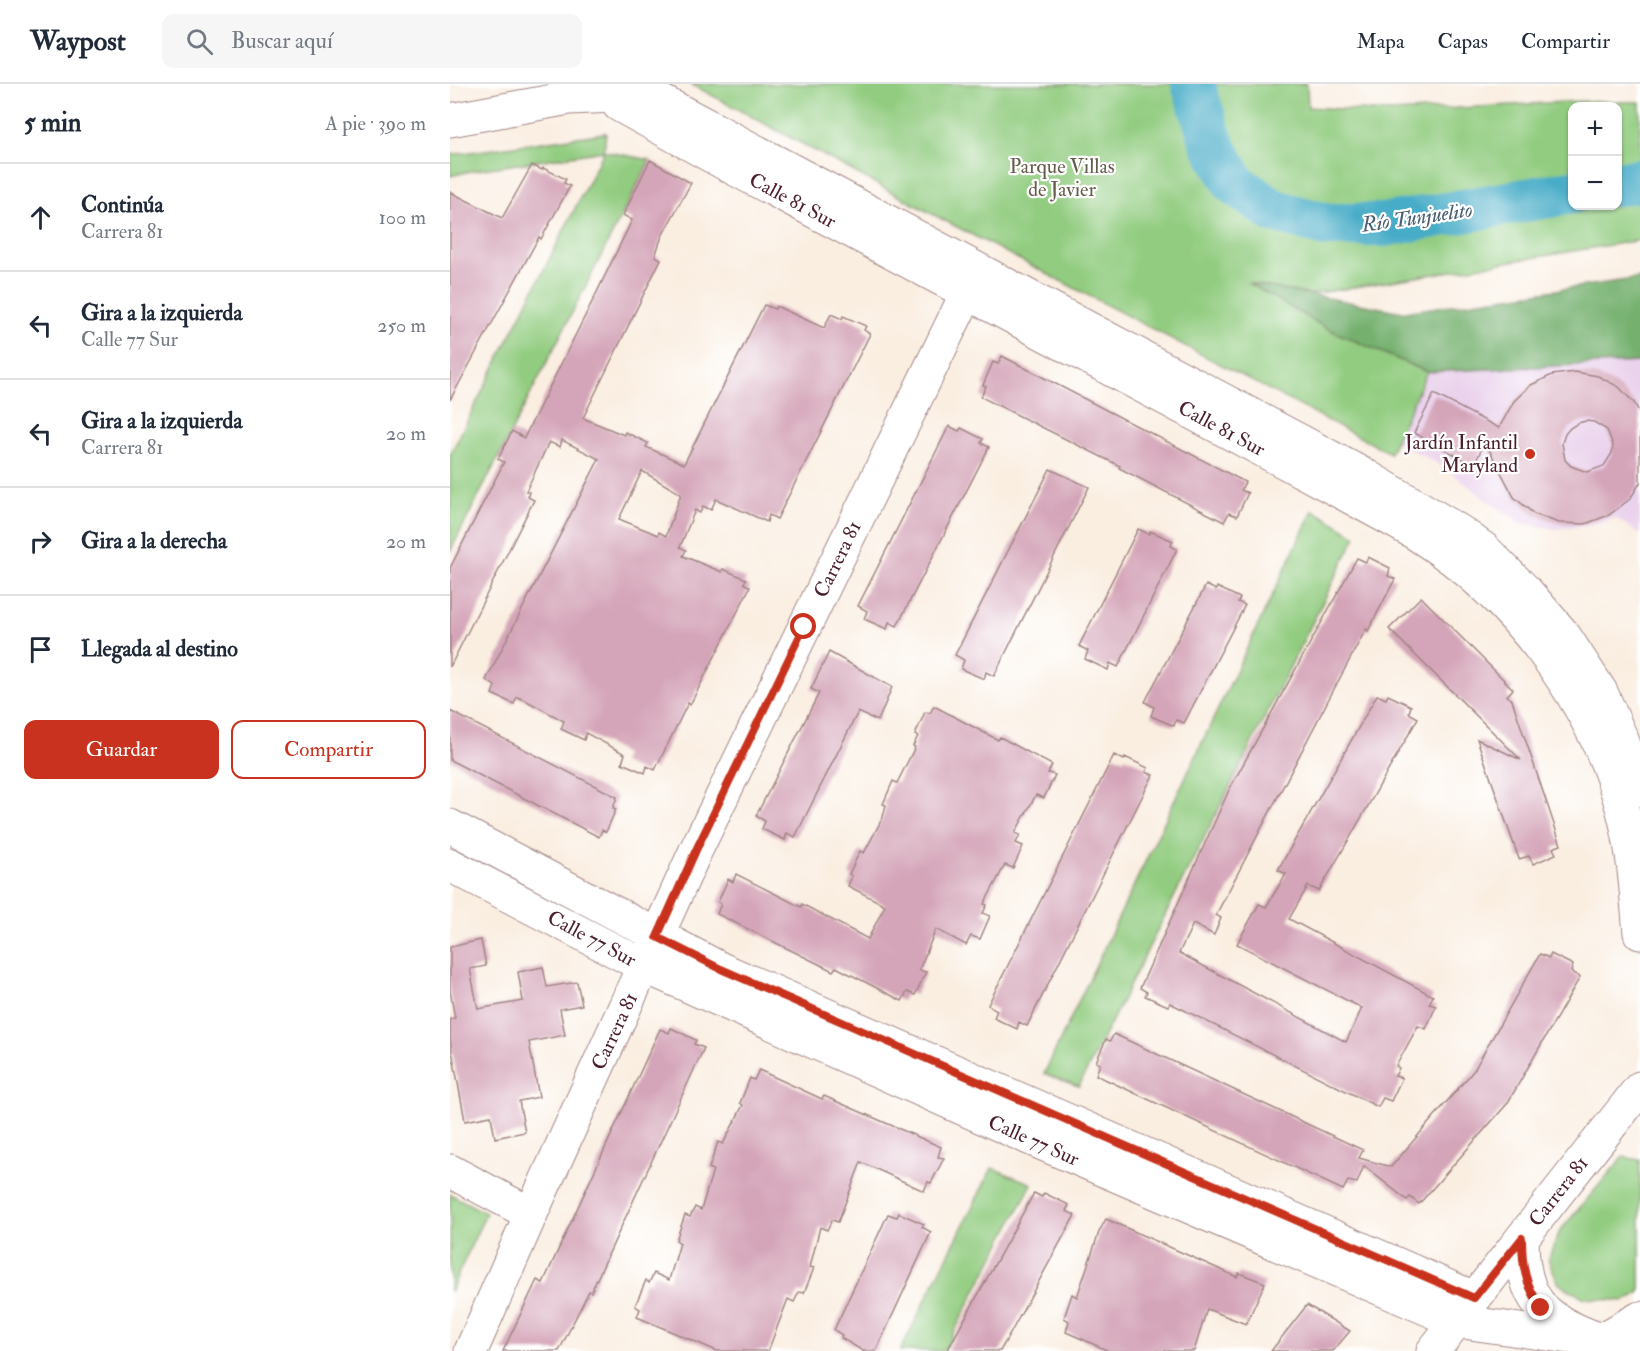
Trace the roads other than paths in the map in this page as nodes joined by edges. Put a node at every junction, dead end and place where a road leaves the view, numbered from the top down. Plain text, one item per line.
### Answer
1 (608, 96) junction
2 (450, 120) edge
3 (967, 293) junction
4 (1640, 790) edge
5 (450, 826) edge
6 (450, 865) edge
7 (1640, 933) edge
8 (651, 952) junction
9 (1640, 1088) edge
10 (450, 1171) edge
11 (531, 1214) junction
12 (1522, 1238) junction
13 (1465, 1310) junction
14 (1640, 1318) edge
15 (1600, 1340) junction
16 (1640, 1347) edge
17 (471, 1351) edge
18 (1433, 1351) edge

1 - 2 street, Calle 81 Sur
1 - 3 street, Calle 81 Sur
1 - 4 street, Calle 81 Sur
3 - 7 street, Calle 81 Sur
3 - 8 street, Carrera 81
5 - 8 street, Calle 77 Sur
6 - 8 street, Calle 77 Sur
8 - 11 street, Carrera 81
8 - 13 street, Calle 77 Sur
9 - 12 street, Carrera 81
10 - 11 street
11 - 17 street, Carrera 81
12 - 13 street, Carrera 81
12 - 15 street
13 - 15 street, Calle 77 Sur
13 - 18 street, Carrera 81
14 - 15 street
15 - 16 street, Calle 77 Sur

